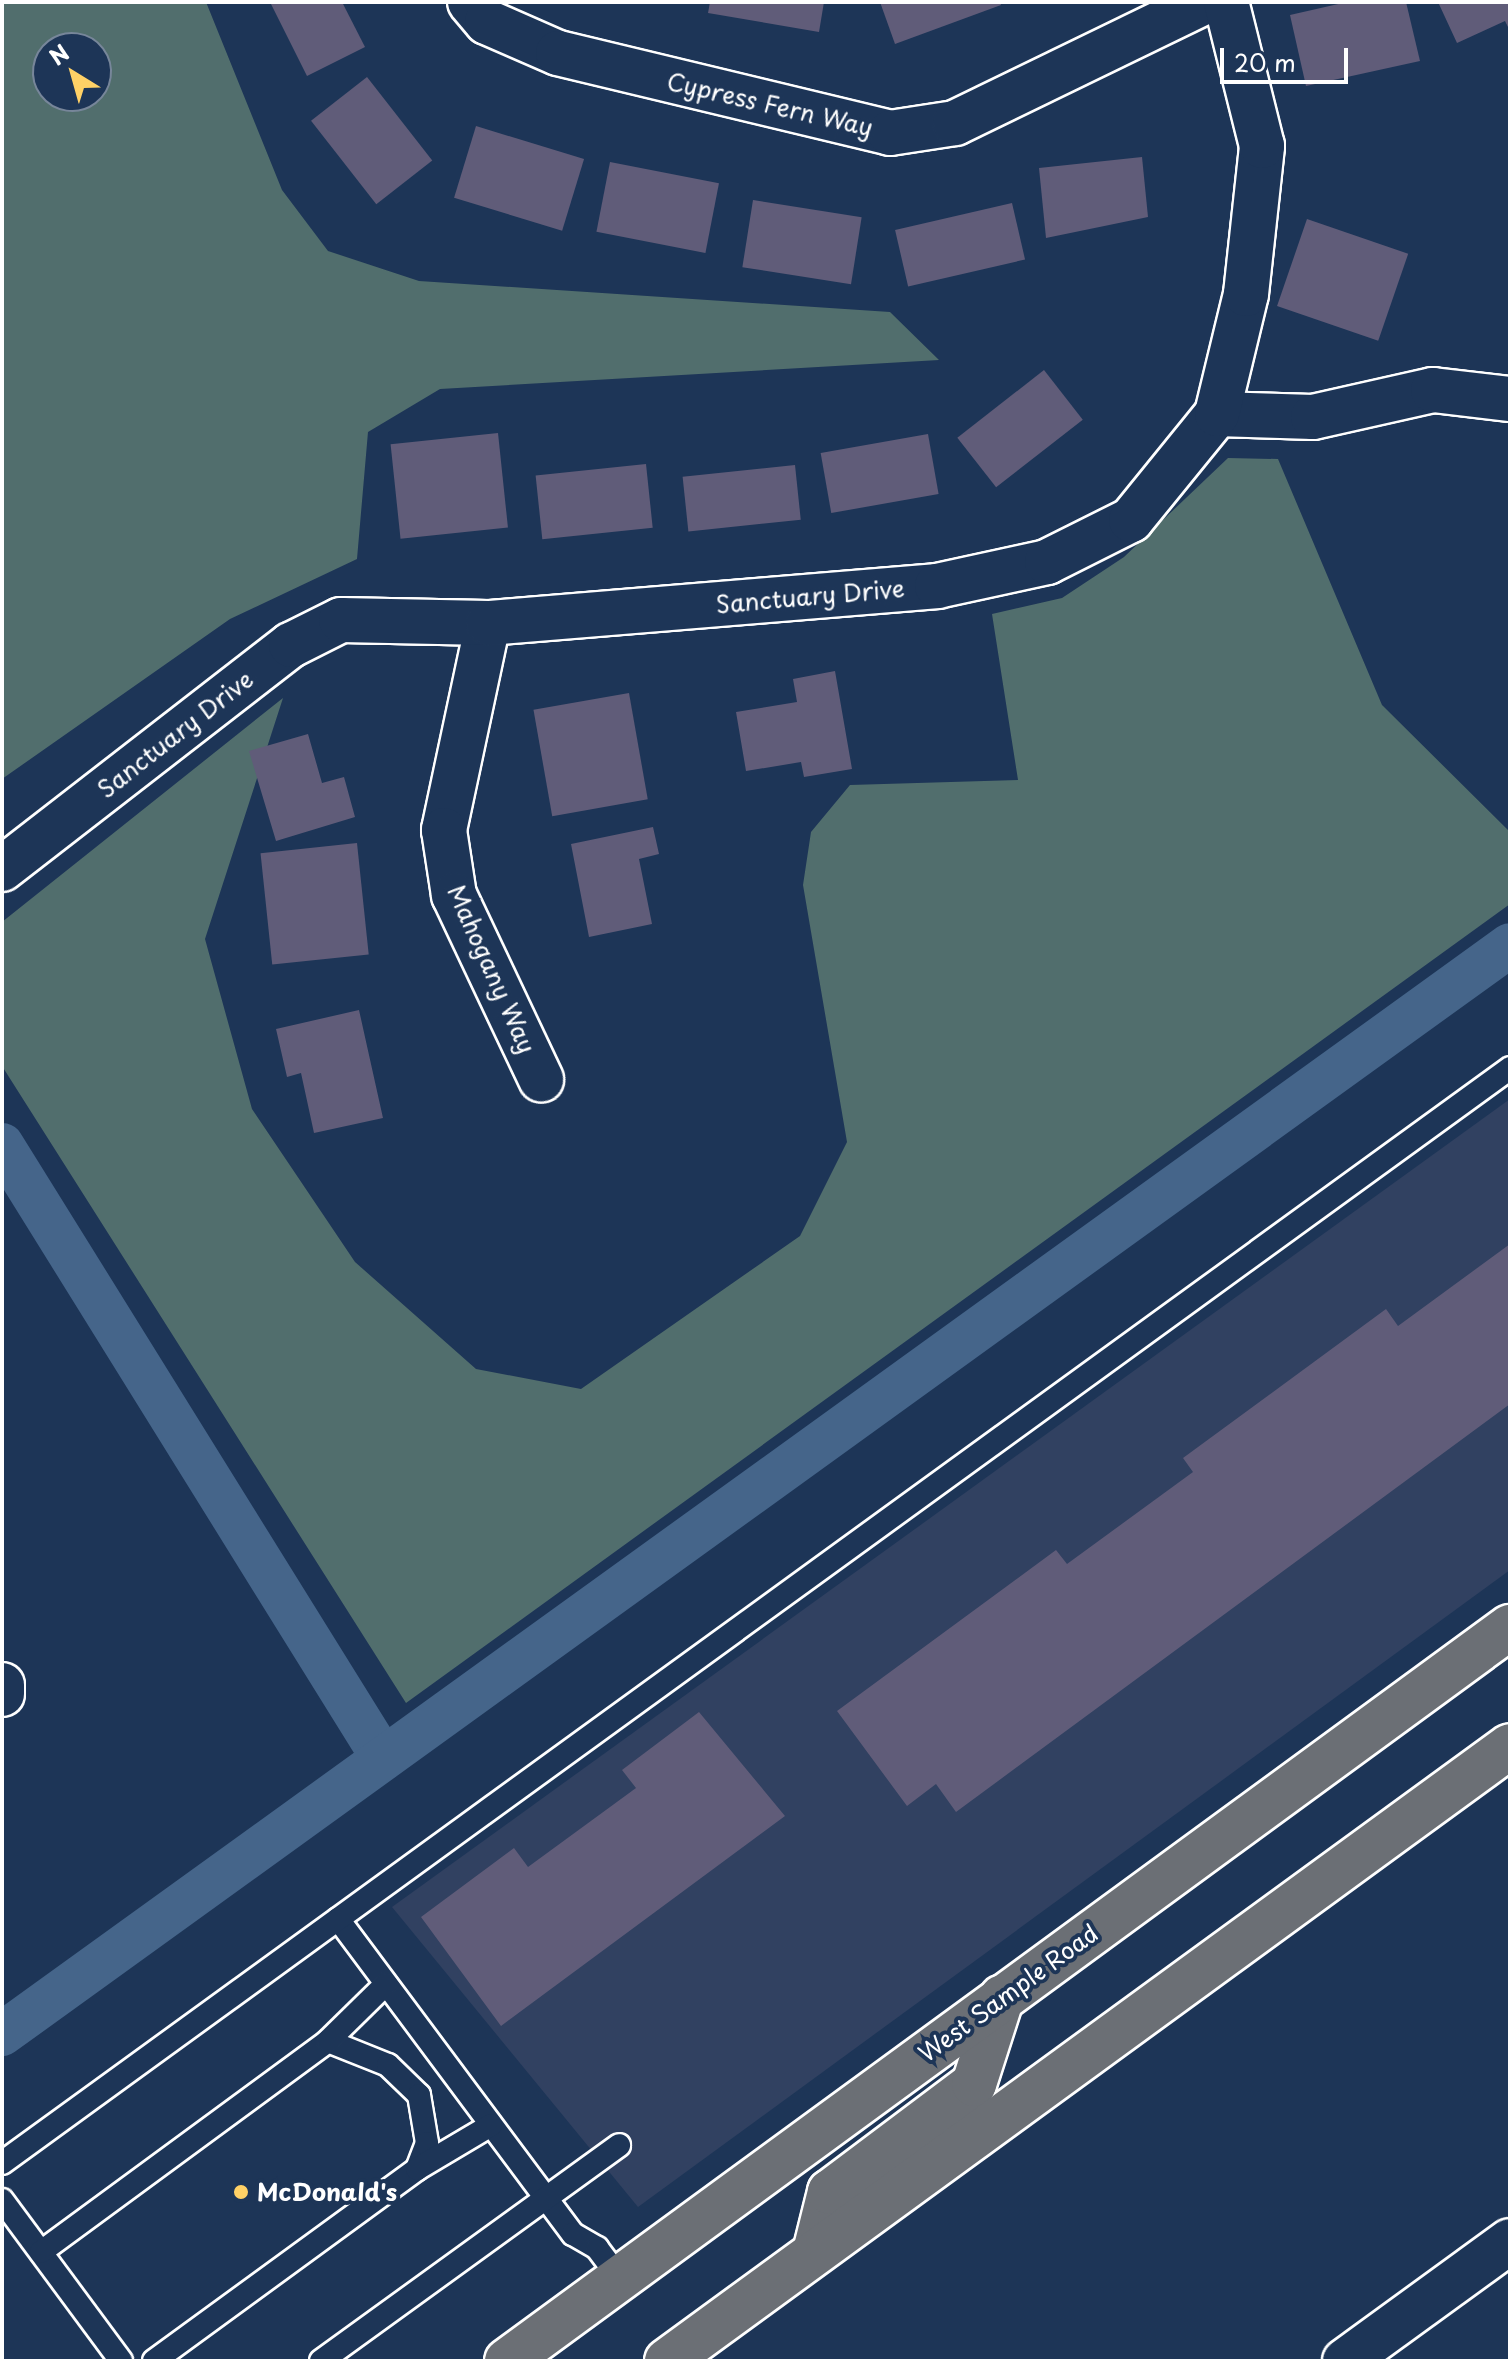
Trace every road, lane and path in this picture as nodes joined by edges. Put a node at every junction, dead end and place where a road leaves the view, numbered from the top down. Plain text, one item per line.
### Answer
1 (470, 2) edge
2 (1204, 2) edge
3 (1226, 2) edge
4 (1510, 399) edge
5 (1217, 414) junction
6 (488, 623) junction
7 (2, 869) edge
8 (1510, 1068) edge
9 (541, 1079) dead end
10 (1510, 1627) edge
11 (2, 1685) edge
12 (2, 1694) edge
13 (1510, 1746) edge
14 (338, 1919) junction
15 (386, 1984) junction
16 (1002, 1997) junction
17 (328, 2041) junction
18 (491, 2125) junction
19 (619, 2145) dead end
20 (2, 2163) edge
21 (417, 2169) junction
22 (544, 2196) junction
23 (2, 2200) edge
24 (1510, 2241) edge
25 (41, 2252) junction
26 (815, 2252) junction
27 (620, 2278) junction
28 (121, 2361) edge
29 (154, 2361) edge
30 (321, 2361) edge
31 (507, 2361) edge
32 (667, 2361) edge
33 (1345, 2361) edge

1 - 2 street, Cypress Fern Way
3 - 5 street, Sanctuary Drive
4 - 5 street
5 - 6 street, Sanctuary Drive
6 - 7 street, Sanctuary Drive
6 - 9 street, Mahogany Way
8 - 14 lane
10 - 16 main road, West Sample Road
11 - 12 street
13 - 26 main road
14 - 15 lane
14 - 20 lane
15 - 17 lane
15 - 18 lane
16 - 26 main road
16 - 27 main road, West Sample Road
17 - 21 lane
17 - 25 lane
18 - 21 lane
18 - 22 lane
19 - 22 lane
21 - 29 lane
22 - 27 lane
22 - 30 lane
23 - 25 lane
24 - 33 street
25 - 28 lane
26 - 32 main road
27 - 31 main road, West Sample Road

